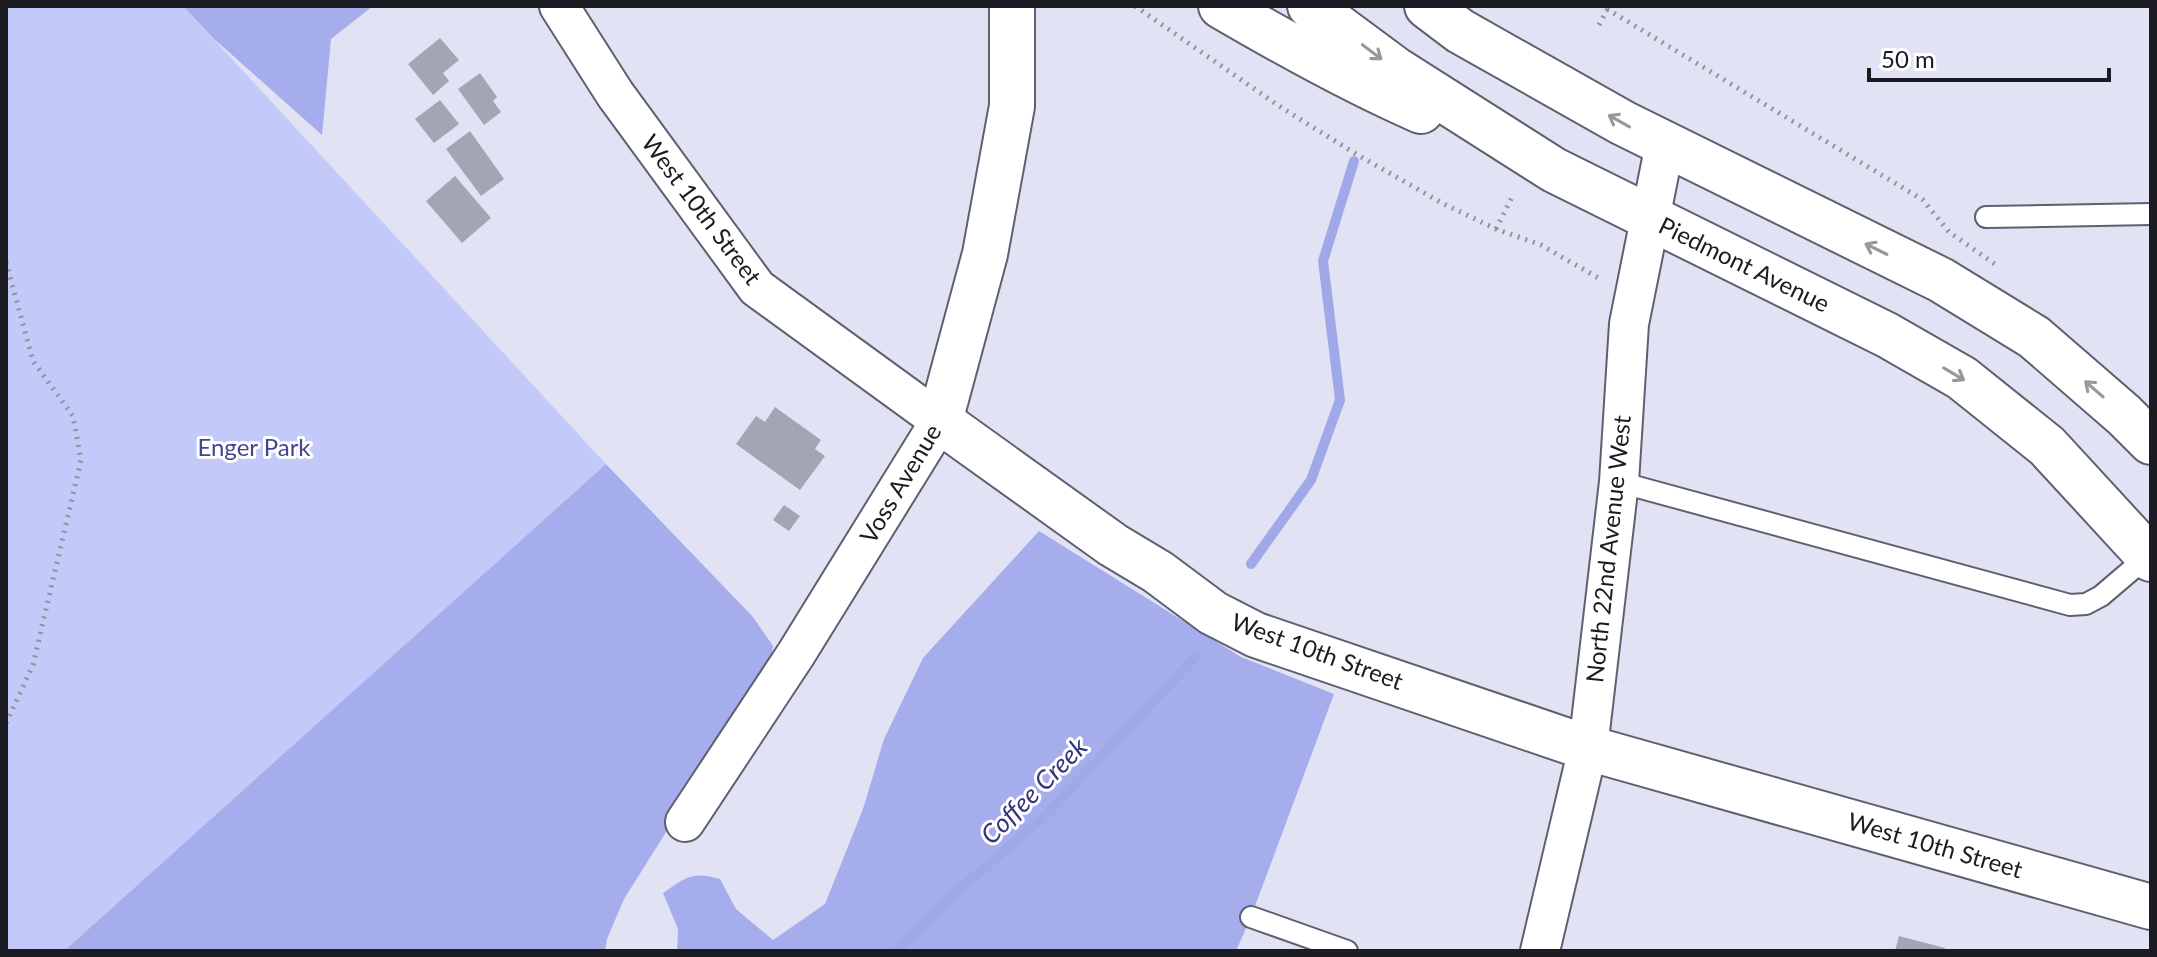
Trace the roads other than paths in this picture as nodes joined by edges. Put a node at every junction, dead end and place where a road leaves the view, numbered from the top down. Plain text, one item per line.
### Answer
1 (559, 6) edge
2 (1012, 6) edge
3 (1221, 6) edge
4 (1310, 6) edge
5 (1427, 6) edge
6 (1665, 144) junction
7 (1554, 170) junction
8 (2151, 214) edge
9 (1986, 217) dead end
10 (1650, 219) junction
11 (940, 421) junction
12 (2151, 442) edge
13 (1619, 482) junction
14 (2150, 557) edge
15 (1588, 748) junction
16 (685, 822) dead end
17 (2151, 907) edge
18 (1251, 917) dead end
19 (1347, 951) edge
20 (1540, 951) edge

1 - 11 street, West 10th Street
2 - 11 main road, Voss Avenue
3 - 7 main road
4 -> 7 main road, Piedmont Avenue
6 -> 5 main road
6 - 10 street, North 22nd Avenue West
12 -> 6 main road
7 - 10 main road, Piedmont Avenue
8 - 9 lane
10 - 13 street, North 22nd Avenue West
10 -> 14 main road, Piedmont Avenue
11 - 15 main road, West 10th Street
11 - 16 street, Voss Avenue
13 - 14 lane
13 - 15 street, North 22nd Avenue West
15 - 17 main road, West 10th Street
15 - 20 street, North 22nd Avenue West
18 - 19 lane

